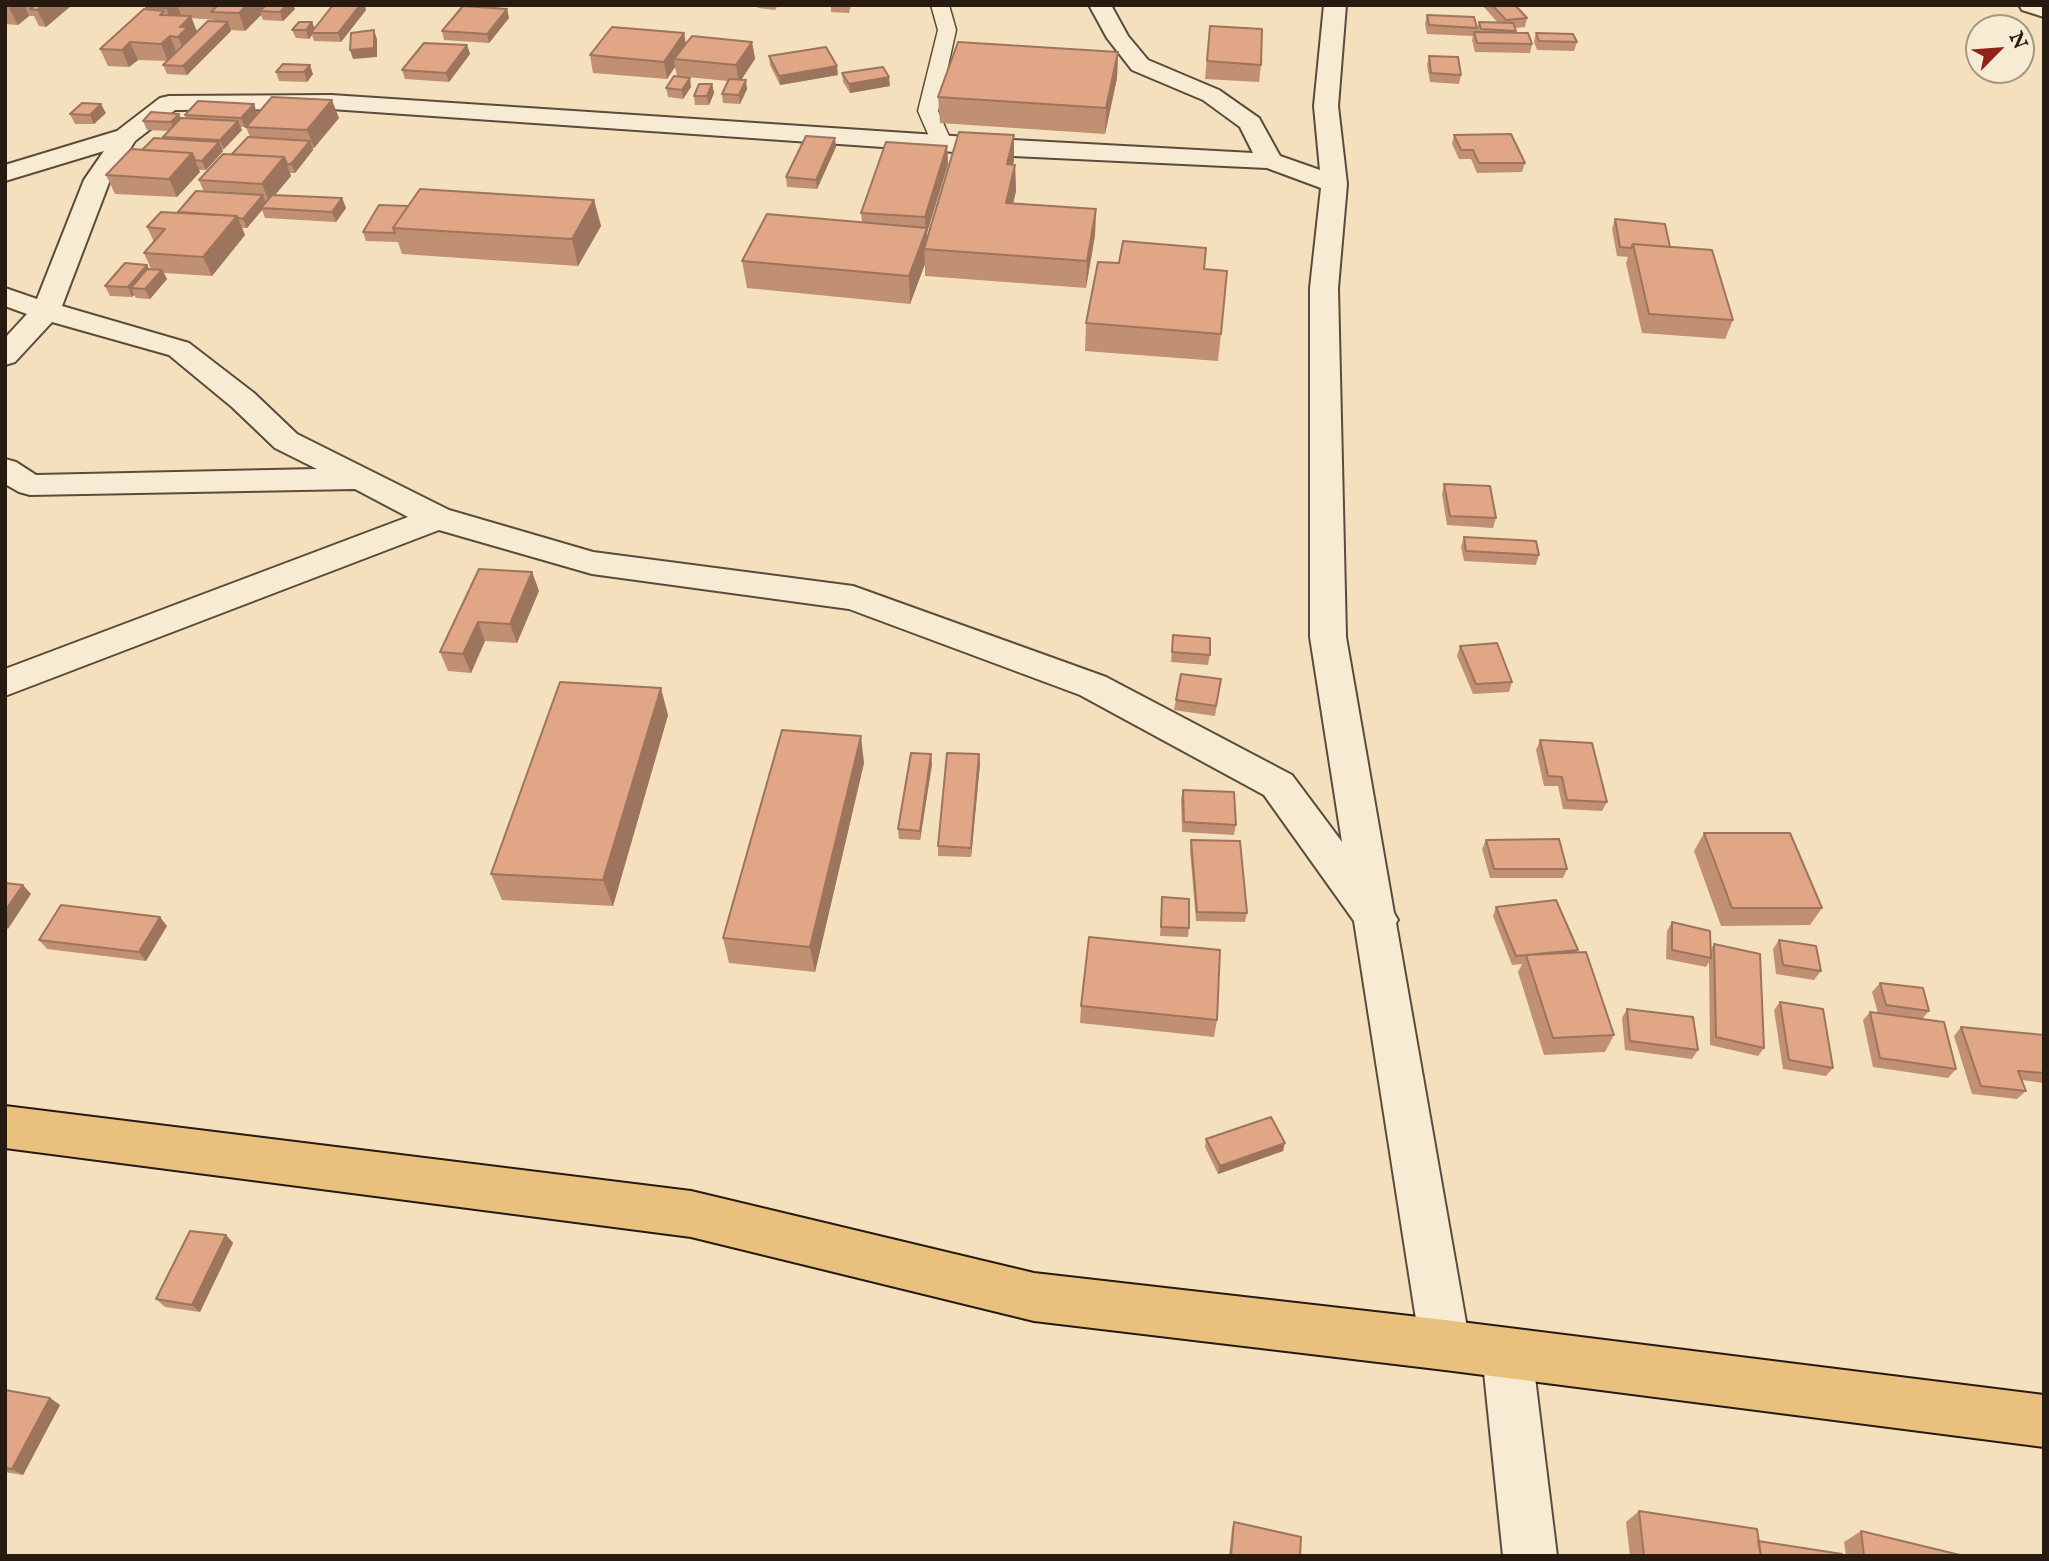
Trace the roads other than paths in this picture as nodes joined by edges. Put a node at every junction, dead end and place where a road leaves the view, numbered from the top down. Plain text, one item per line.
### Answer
1 (940, 5) edge
2 (1100, 5) edge
3 (1335, 5) edge
4 (2030, 5) edge
5 (2044, 10) edge
6 (126, 136) junction
7 (942, 143) junction
8 (1270, 161) junction
9 (5, 173) edge
10 (1334, 184) junction
11 (5, 296) edge
12 (46, 311) junction
13 (5, 356) edge
14 (5, 468) edge
15 (360, 478) junction
16 (438, 518) junction
17 (5, 683) edge
18 (1377, 920) junction
19 (5, 1127) edge
20 (1446, 1345) junction
21 (1507, 1353) junction
22 (2044, 1421) edge
23 (1530, 1556) edge

1 - 7 lane
2 - 8 street
3 - 10 street
4 - 5 street
6 - 7 street
6 - 9 street
6 - 12 street
7 - 8 street
8 - 10 street
10 - 18 street
11 - 12 street
12 - 13 street
12 - 15 street
14 - 15 street
15 - 16 street
16 - 17 street
16 - 18 street
18 - 20 street
19 - 20 highway
20 - 21 highway
21 - 22 highway
21 - 23 street

